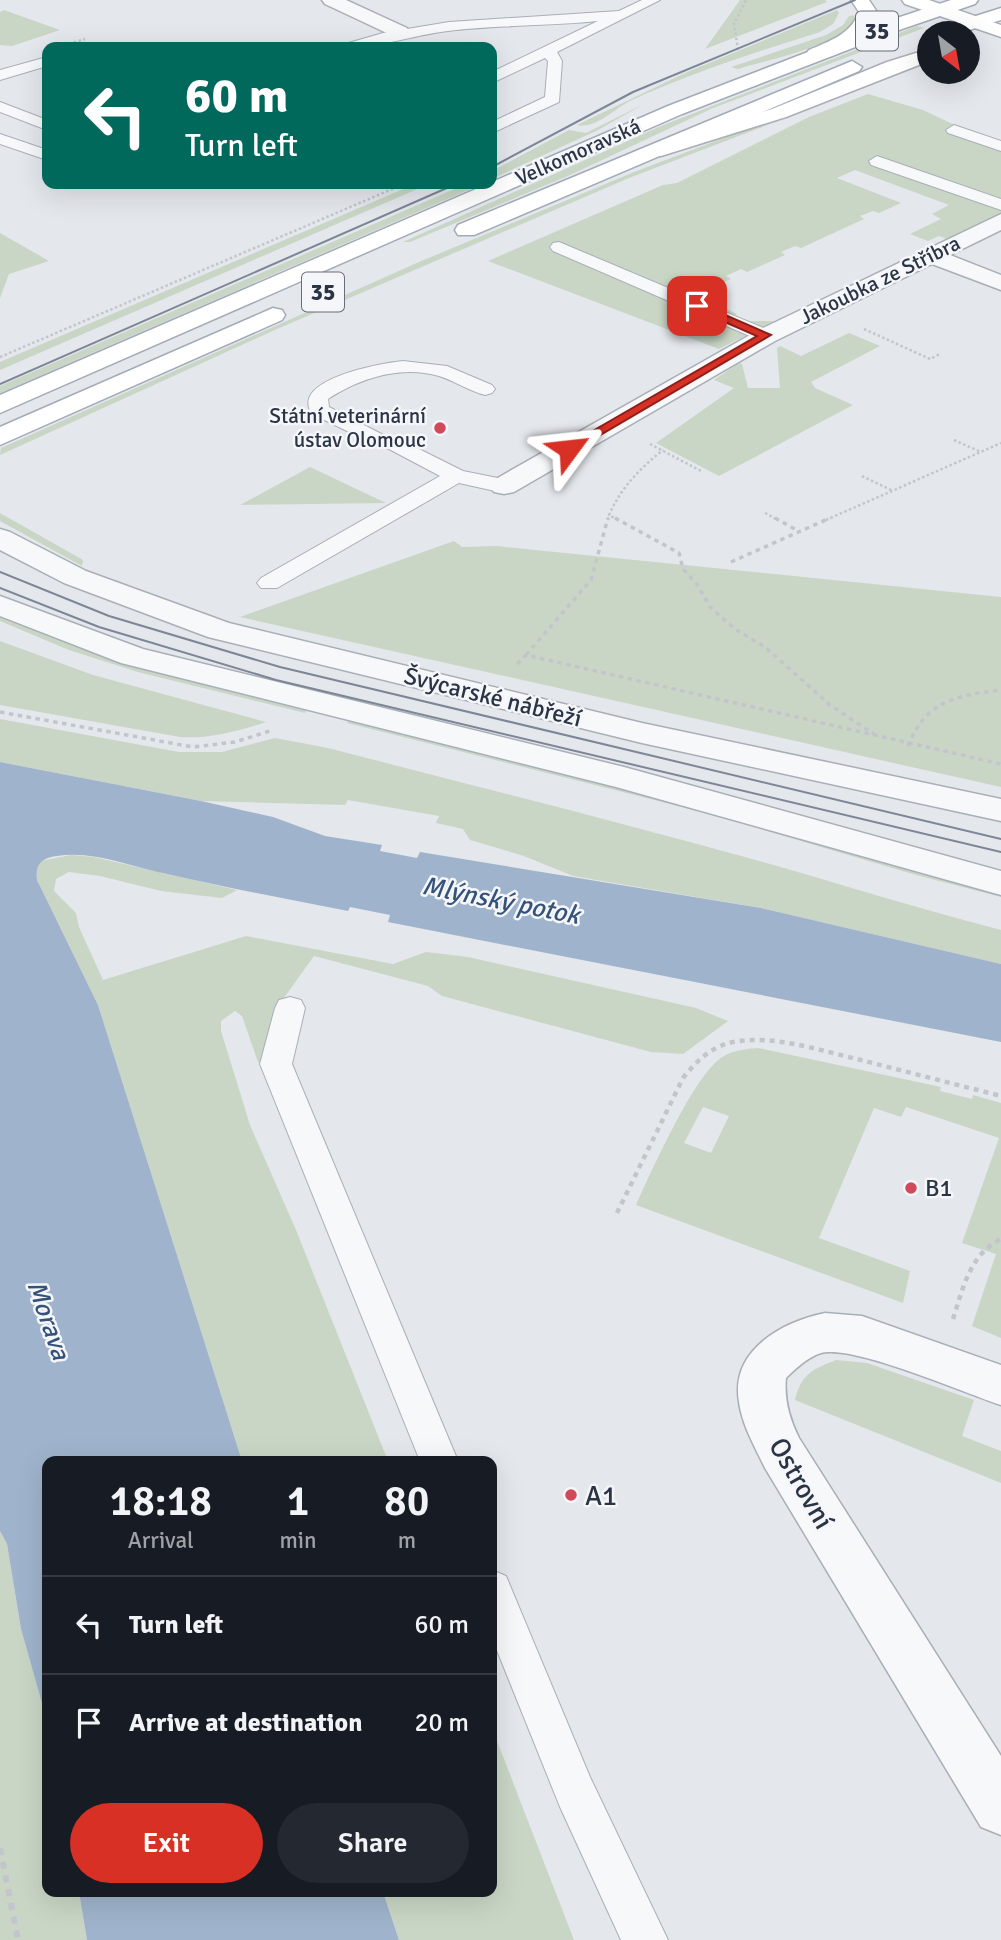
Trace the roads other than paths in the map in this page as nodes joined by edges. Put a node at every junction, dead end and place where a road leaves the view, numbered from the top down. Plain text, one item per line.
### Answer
1 (331, 0) edge
2 (653, 0) edge
3 (860, 0) edge
4 (911, 0) edge
5 (969, 0) edge
6 (939, 10) junction
7 (1001, 14) edge
8 (618, 15) junction
9 (973, 21) edge
10 (979, 21) edge
11 (980, 23) edge
12 (1001, 31) edge
13 (400, 32) junction
14 (367, 42) edge
15 (917, 42) edge
16 (548, 50) junction
17 (816, 54) junction
18 (917, 60) edge
19 (42, 62) edge
20 (0, 75) edge
21 (497, 76) edge
22 (0, 107) edge
23 (42, 123) edge
24 (497, 126) edge
25 (954, 130) dead end
26 (0, 139) edge
27 (1001, 146) edge
28 (42, 153) edge
29 (649, 154) junction
30 (877, 161) dead end
31 (497, 187) edge
32 (492, 189) edge
33 (1001, 205) edge
34 (1001, 221) edge
35 (445, 239) dead end
36 (559, 247) dead end
37 (930, 255) junction
38 (1001, 283) edge
39 (298, 303) dead end
40 (765, 335) junction
41 (485, 389) dead end
42 (0, 405) edge
43 (0, 437) edge
44 (456, 476) junction
45 (504, 486) joint
46 (0, 538) edge
47 (269, 583) dead end
48 (0, 605) edge
49 (1001, 810) edge
50 (1001, 883) edge
51 (290, 1008) dead end
52 (1001, 1385) edge
53 (437, 1456) edge
54 (497, 1601) edge
55 (1001, 1807) edge
56 (645, 1940) edge

1 - 13 street
2 - 8 lane
3 - 17 main road
4 - 6 main road
5 - 6 main road, Velkomoravská / 35
6 - 9 main road
6 - 17 main road, Velkomoravská / 35
7 - 10 main road
8 - 13 lane
8 - 16 lane
11 - 12 main road
13 - 14 lane
15 - 29 main road, Velkomoravská / 35
16 - 21 lane
16 - 24 lane
17 - 31 main road, Velkomoravská / 35
18 - 29 main road
19 - 20 lane
22 - 23 lane
25 - 27 lane
26 - 28 lane
29 - 35 main road, Velkomoravská / 35
30 - 33 lane
32 - 42 main road, Velkomoravská / 35
34 - 37 street, Jakoubka ze Stříbra
36 - 40 lane
37 - 38 street
37 - 40 street, Jakoubka ze Stříbra
39 - 43 main road, 35
40 - 45 street, Jakoubka ze Stříbra
41 - 44 lane
44 - 45 lane
44 - 47 lane
46 - 49 street, Švýcarské nábřeží
48 - 50 street, Švýcarské nábřeží
51 - 53 lane
52 - 55 street, Ostrovní
54 - 56 lane

